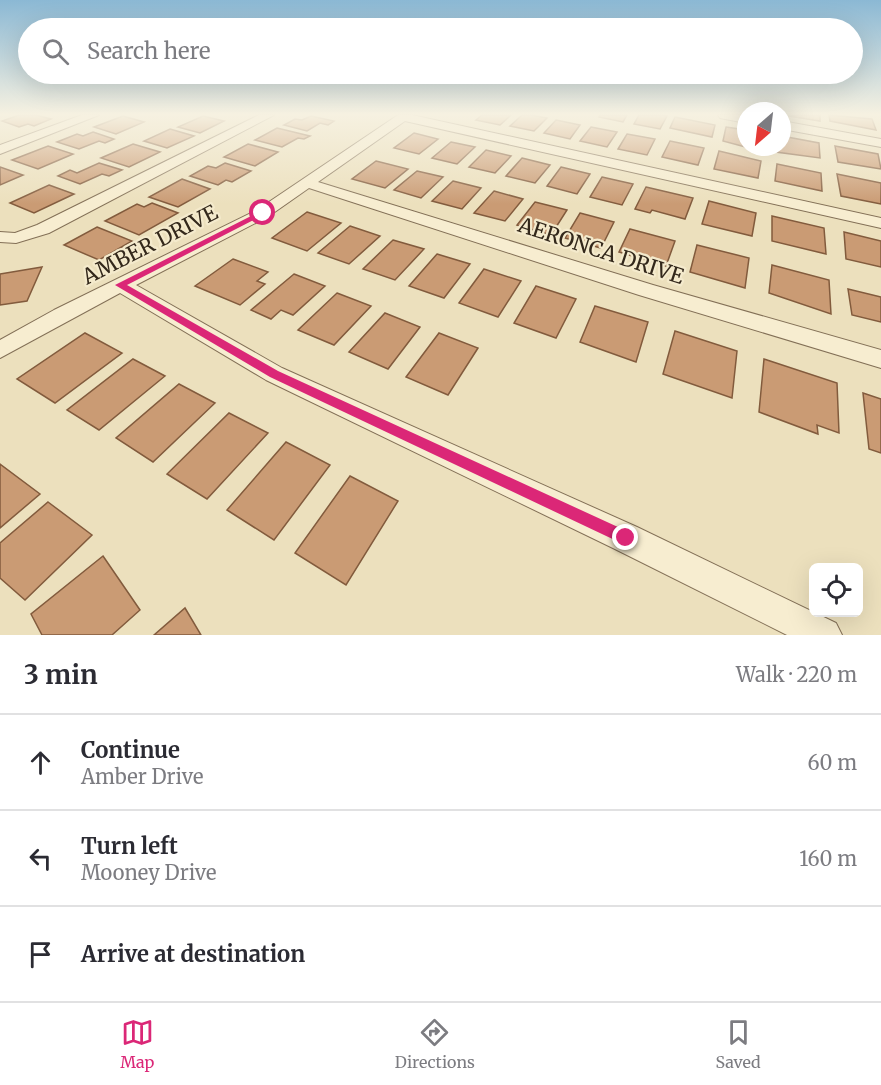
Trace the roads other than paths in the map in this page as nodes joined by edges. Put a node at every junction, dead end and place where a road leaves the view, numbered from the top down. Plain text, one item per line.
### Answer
1 (14, 145) edge
2 (210, 145) edge
3 (363, 145) edge
4 (532, 145) edge
5 (0, 150) edge
6 (308, 183) junction
7 (881, 223) edge
8 (0, 237) edge
9 (120, 285) junction
10 (0, 350) edge
11 (881, 359) edge
12 (824, 635) edge

1 - 5 street
2 - 8 street
3 - 6 street, AMBER DRIVE
4 - 7 street
6 - 9 street, AMBER DRIVE
6 - 11 street, AERONCA DRIVE
9 - 10 street, AMBER DRIVE
9 - 12 street

